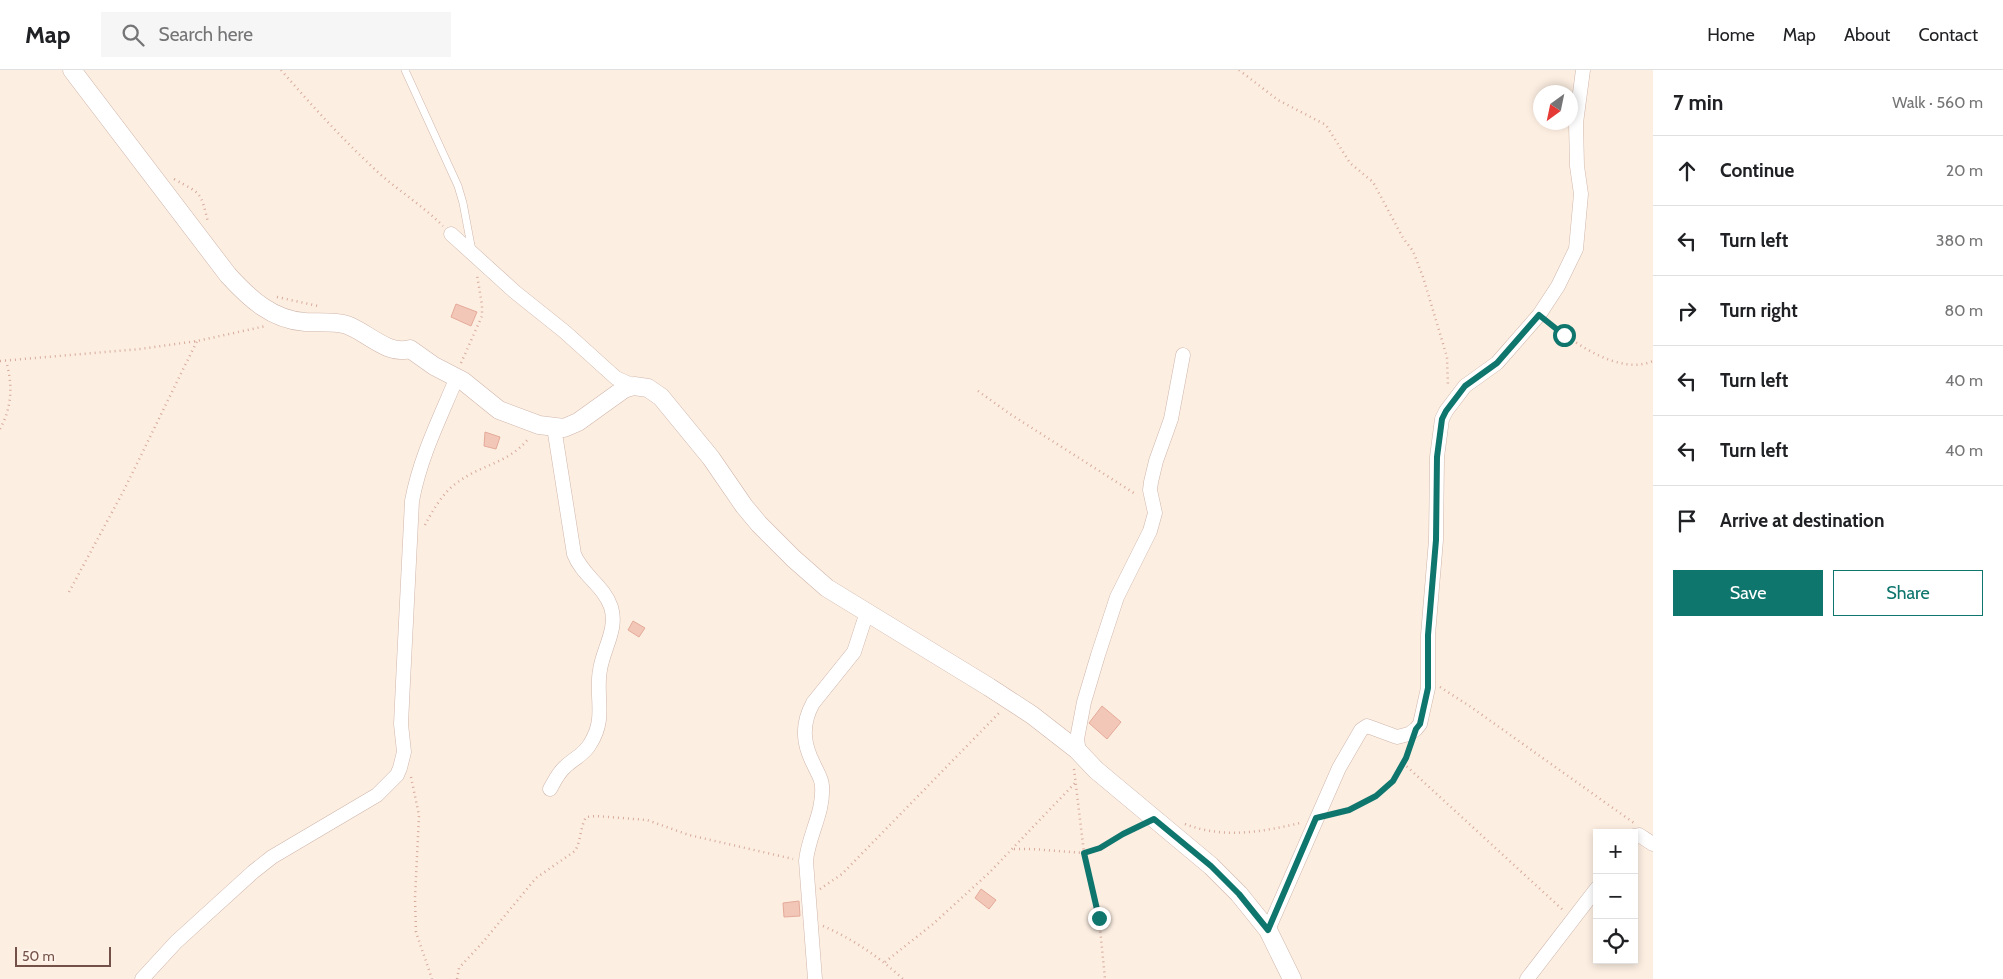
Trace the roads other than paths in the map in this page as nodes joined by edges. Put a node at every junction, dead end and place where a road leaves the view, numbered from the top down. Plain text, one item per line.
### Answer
1 (72, 70) edge
2 (405, 70) edge
3 (1583, 70) edge
4 (451, 234) road end
5 (474, 256) junction
6 (1183, 355) dead end
7 (455, 376) junction
8 (634, 386) junction
9 (547, 426) junction
10 (867, 612) junction
11 (1078, 751) junction
12 (550, 789) dead end
13 (1638, 834) edge
14 (1653, 844) edge
15 (1593, 893) edge
16 (1268, 930) junction
17 (142, 979) edge
18 (815, 979) edge
19 (1292, 979) edge
20 (1527, 979) edge

1 - 7 street
2 - 5 lane
3 - 16 street
4 - 5 street
5 - 8 street
6 - 11 street
7 - 9 street
7 - 17 street
8 - 9 street
8 - 10 street
9 - 12 street
10 - 11 street
10 - 18 street
11 - 16 street
13 - 14 street
15 - 20 street
16 - 19 street

